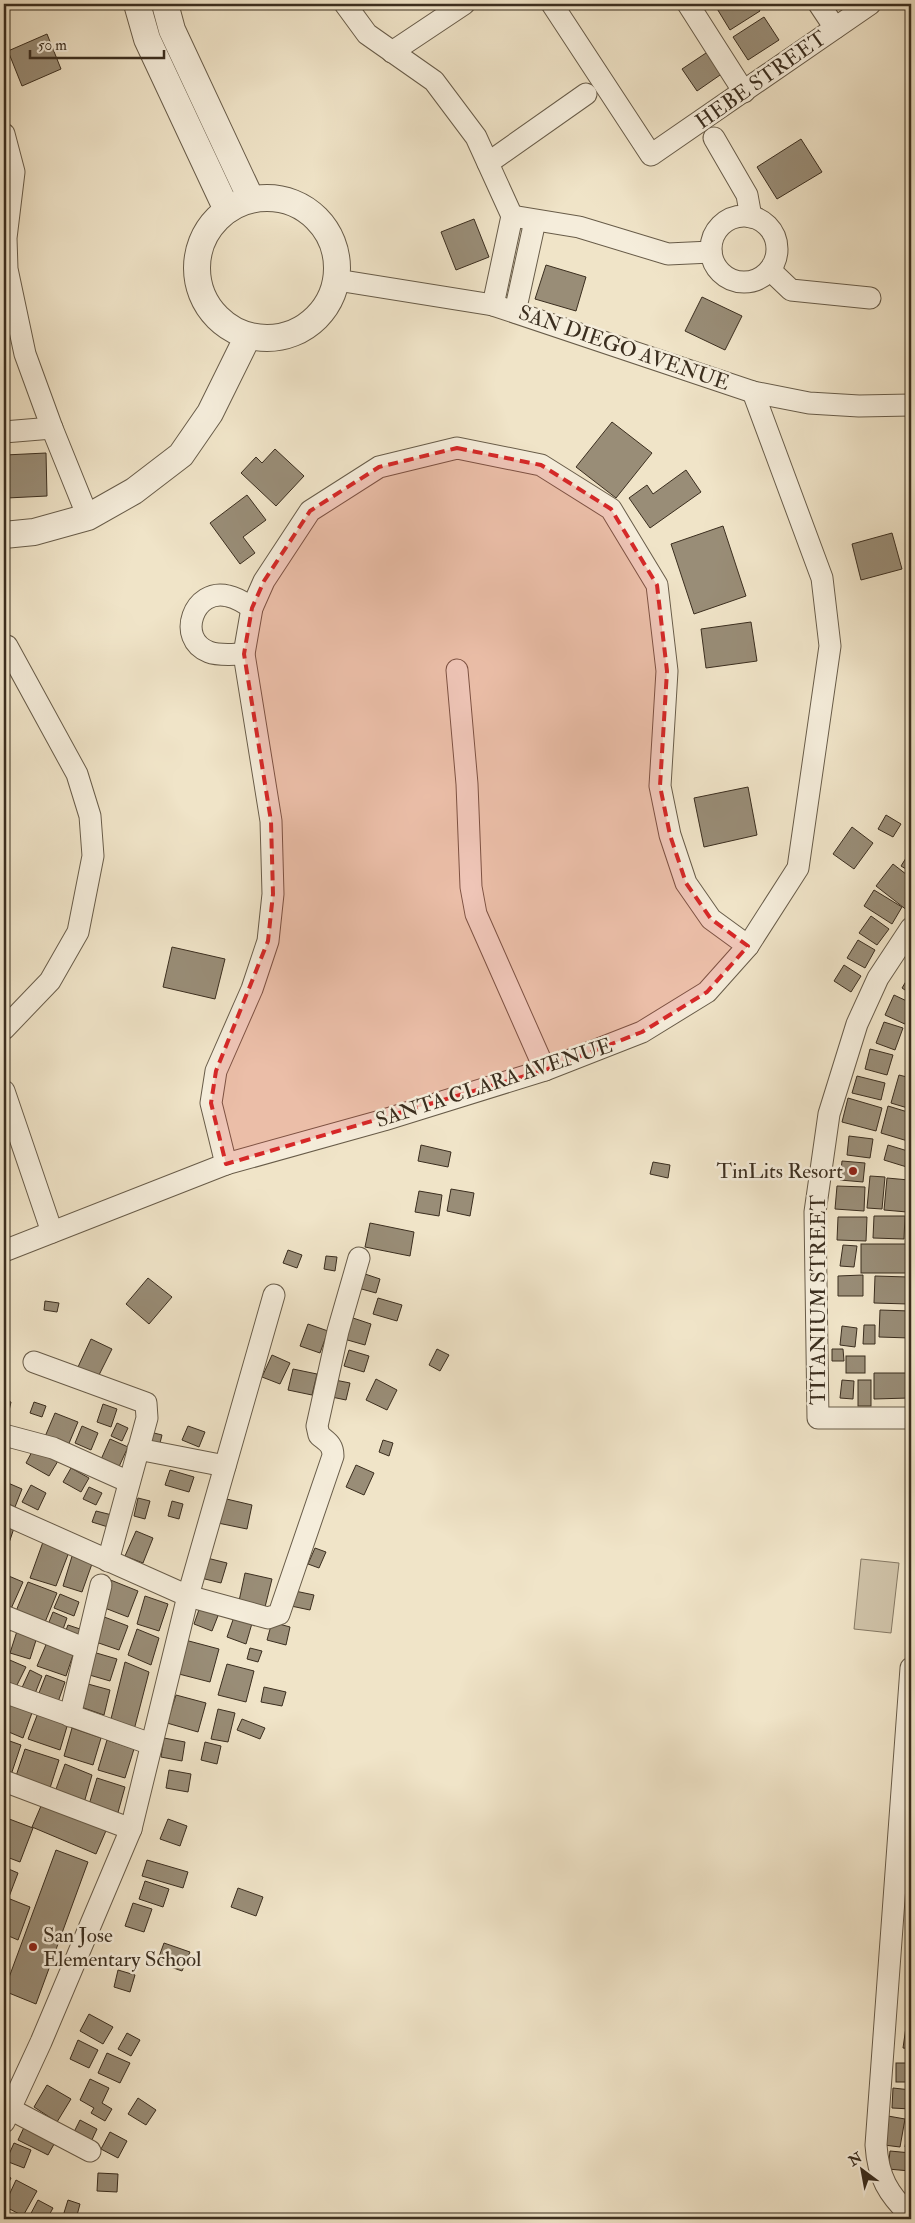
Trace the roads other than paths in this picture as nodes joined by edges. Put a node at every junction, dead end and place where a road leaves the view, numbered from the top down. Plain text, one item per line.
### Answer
1 (137, 4) edge
2 (165, 4) edge
3 (344, 4) edge
4 (464, 4) edge
5 (552, 4) edge
6 (688, 4) edge
7 (818, 4) edge
8 (870, 4) edge
9 (834, 28) junction
10 (392, 52) junction
11 (744, 92) junction
12 (586, 94) dead end
13 (4, 134) edge
14 (714, 138) dead end
15 (488, 163) junction
16 (9, 169) edge
17 (250, 199) junction
18 (226, 210) junction
19 (512, 216) junction
20 (751, 217) junction
21 (535, 221) junction
22 (711, 252) junction
23 (6, 270) edge
24 (770, 270) junction
25 (337, 280) junction
26 (870, 298) dead end
27 (493, 305) junction
28 (515, 312) junction
29 (248, 336) junction
30 (753, 392) junction
31 (911, 405) edge
32 (52, 428) junction
33 (4, 432) edge
34 (88, 517) junction
35 (4, 535) edge
36 (252, 608) junction
37 (7, 646) dead end
38 (244, 654) junction
39 (457, 670) dead end
40 (911, 928) edge
41 (748, 946) junction
42 (4, 1029) edge
43 (545, 1070) junction
44 (4, 1091) edge
45 (226, 1164) junction
46 (52, 1232) junction
47 (4, 1251) edge
48 (359, 1258) dead end
49 (274, 1295) dead end
50 (34, 1362) dead end
51 (911, 1418) edge
52 (4, 1435) edge
53 (138, 1449) junction
54 (226, 1466) junction
55 (129, 1482) junction
56 (4, 1514) edge
57 (108, 1560) junction
58 (102, 1585) dead end
59 (188, 1596) junction
60 (4, 1616) edge
61 (86, 1649) junction
62 (911, 1668) edge
63 (4, 1692) edge
64 (70, 1716) junction
65 (151, 1744) junction
66 (4, 1781) edge
67 (131, 1829) junction
68 (7, 2115) edge
69 (90, 2151) dead end
70 (911, 2216) edge

1 - 18 street
2 - 17 street
3 - 10 street
4 - 10 street
5 - 11 street, HEBE STREET
6 - 11 street
7 - 9 street
8 - 9 street, HEBE STREET
9 - 11 street, HEBE STREET
10 - 15 street
12 - 15 street
13 - 16 street
14 - 20 street
15 - 19 street
16 - 23 street
17 - 18 street
17 - 25 street
18 - 29 street
19 - 21 street
19 - 27 street
20 - 22 street
20 - 24 street
21 - 22 street
21 - 28 street
22 - 24 street
23 - 32 street
24 - 26 street
25 - 27 street, SAN DIEGO AVENUE
25 - 29 street
27 - 28 street, SAN DIEGO AVENUE
28 - 30 street, SAN DIEGO AVENUE
29 - 34 street
30 - 31 street, SAN DIEGO AVENUE
30 - 41 street, SANTA CLARA AVENUE
32 - 33 street
32 - 34 street
34 - 35 street
36 - 38 street
36 - 38 street
36 - 41 street
37 - 42 street
38 - 45 street
39 - 43 street
40 - 51 street, TITANIUM STREET
41 - 43 street, SANTA CLARA AVENUE
43 - 45 street, SANTA CLARA AVENUE
44 - 46 street
45 - 46 street, SANTA CLARA AVENUE
46 - 47 street, SANTA CLARA AVENUE
48 - 59 street
49 - 54 street
50 - 53 street
52 - 55 street
53 - 54 street
53 - 55 street
54 - 59 street
55 - 57 street
56 - 57 street
57 - 59 street
58 - 61 street
59 - 65 street
60 - 61 street
61 - 64 street
62 - 70 street
63 - 64 street
64 - 65 street
65 - 67 street
66 - 67 street
67 - 68 street
68 - 69 street

